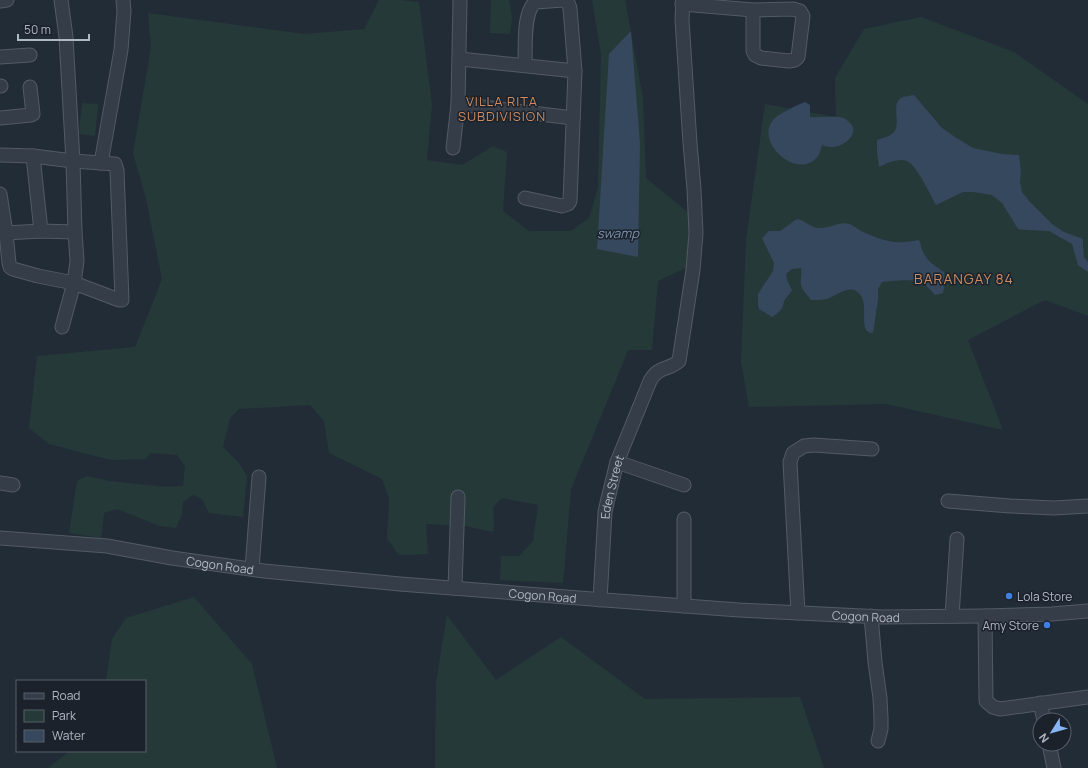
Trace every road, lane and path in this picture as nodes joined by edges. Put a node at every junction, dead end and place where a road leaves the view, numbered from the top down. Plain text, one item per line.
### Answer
1 (7, 0) edge
2 (61, 0) edge
3 (122, 0) edge
4 (460, 0) edge
5 (564, 0) edge
6 (0, 1) edge
7 (683, 2) edge
8 (753, 10) junction
9 (30, 56) dead end
10 (0, 57) edge
11 (460, 59) junction
12 (525, 65) junction
13 (575, 71) junction
14 (30, 87) dead end
15 (458, 104) junction
16 (0, 118) edge
17 (573, 118) junction
18 (453, 148) dead end
19 (0, 155) edge
20 (33, 156) junction
21 (72, 161) junction
22 (101, 163) junction
23 (0, 194) edge
24 (525, 198) dead end
25 (41, 231) junction
26 (74, 232) junction
27 (6, 233) junction
28 (74, 283) junction
29 (62, 327) dead end
30 (872, 449) dead end
31 (617, 462) junction
32 (259, 477) dead end
33 (0, 483) edge
34 (13, 485) dead end
35 (684, 485) dead end
36 (458, 497) dead end
37 (948, 502) dead end
38 (1088, 506) edge
39 (684, 519) dead end
40 (0, 538) edge
41 (957, 539) dead end
42 (252, 570) junction
43 (455, 588) junction
44 (600, 600) junction
45 (684, 606) junction
46 (1088, 611) edge
47 (798, 613) junction
48 (871, 616) junction
49 (952, 616) junction
50 (985, 616) junction
51 (1088, 697) edge
52 (1040, 703) junction
53 (1042, 712) edge
54 (878, 741) dead end
55 (1051, 752) edge
56 (1054, 768) edge

1 - 6 street
2 - 21 street
3 - 22 street
4 - 11 street
5 - 12 street
5 - 13 street
7 - 8 street
7 - 31 street, Eden Street
8 - 8 street
9 - 10 street
11 - 12 street
11 - 15 street
12 - 13 street
13 - 17 street
14 - 16 street
15 - 17 street
15 - 18 street
17 - 24 street
19 - 20 street
20 - 21 street
20 - 25 street
21 - 22 street
21 - 26 street
22 - 28 street
23 - 27 street
25 - 26 street
25 - 27 street
26 - 28 street
27 - 28 street
28 - 29 street
30 - 47 street
31 - 35 street
31 - 44 street, Eden Street
32 - 42 street
33 - 34 street
36 - 43 street
37 - 38 street
39 - 45 street
40 - 42 street, Cogon Road
41 - 49 street
42 - 43 street, Cogon Road
43 - 44 street, Cogon Road
44 - 45 street, Cogon Road
45 - 47 street, Cogon Road
46 - 50 street, Cogon Road
47 - 48 street, Cogon Road
48 - 49 street, Cogon Road
48 - 54 street
49 - 50 street, Cogon Road
50 - 52 street
51 - 52 street
52 - 53 street
55 - 56 street

